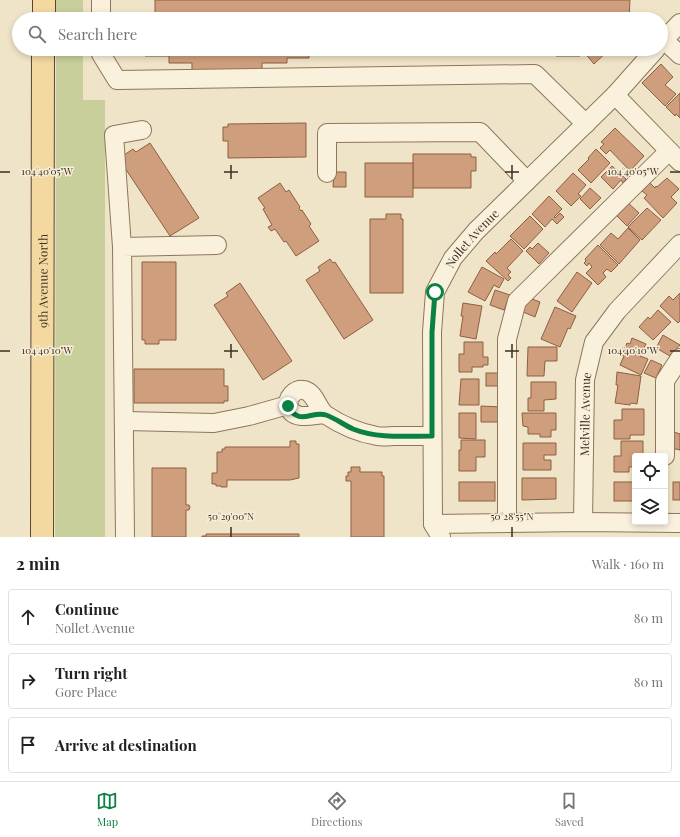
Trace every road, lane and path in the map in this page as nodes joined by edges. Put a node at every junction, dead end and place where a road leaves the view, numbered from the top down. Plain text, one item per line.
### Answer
1 (44, 0) edge
2 (101, 0) edge
3 (44, 12) edge
4 (101, 12) edge
5 (680, 23) edge
6 (668, 36) edge
7 (668, 48) edge
8 (680, 55) edge
9 (43, 56) edge
10 (102, 56) edge
11 (649, 56) edge
12 (615, 95) junction
13 (586, 124) junction
14 (142, 130) dead end
15 (674, 157) edge
16 (327, 173) dead end
17 (527, 181) junction
18 (680, 244) edge
19 (217, 245) dead end
20 (122, 247) junction
21 (680, 358) edge
22 (125, 421) junction
23 (432, 436) junction
24 (665, 453) edge
25 (507, 522) junction
26 (583, 522) junction
27 (670, 523) edge
28 (437, 530) edge
29 (42, 537) edge
30 (125, 537) edge

1 - 3 main road
2 - 4 street
5 - 6 street, Nollet Avenue
7 - 8 street
9 - 29 main road, 9th Avenue North
10 - 13 street
11 - 12 street, Nollet Avenue
12 - 13 street, Nollet Avenue
12 - 15 street
13 - 17 street, Nollet Avenue
14 - 20 street
15 - 25 street
16 - 17 street
17 - 23 street, Nollet Avenue
18 - 26 street, Melville Avenue
19 - 20 street
20 - 22 street
21 - 24 street
22 - 23 street
22 - 30 street
23 - 28 street, Nollet Avenue
25 - 26 street
25 - 28 street
26 - 27 street

